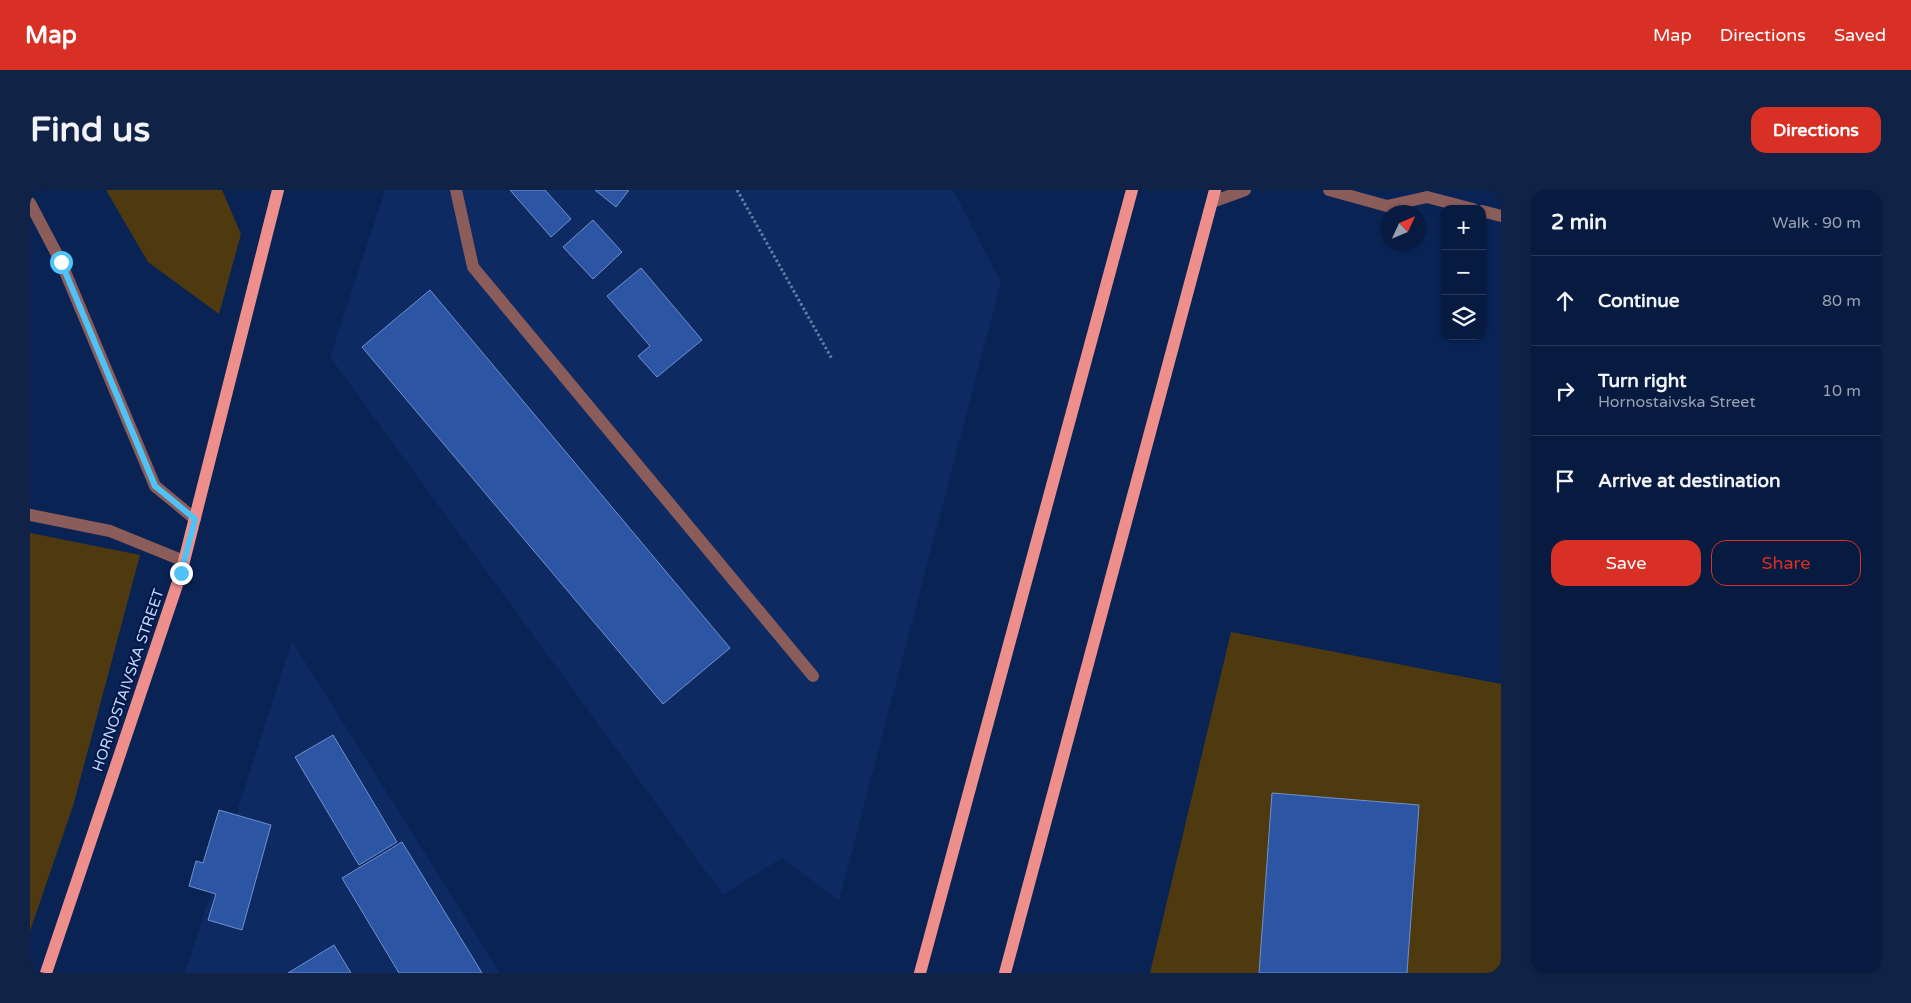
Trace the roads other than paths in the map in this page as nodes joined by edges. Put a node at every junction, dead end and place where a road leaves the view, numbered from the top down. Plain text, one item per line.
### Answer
1 (278, 190) edge
2 (456, 190) edge
3 (1132, 190) edge
4 (1245, 190) edge
5 (1329, 190) edge
6 (1424, 194) edge
7 (1214, 196) edge
8 (30, 203) edge
9 (1460, 205) edge
10 (1486, 212) edge
11 (1501, 216) edge
12 (30, 515) edge
13 (195, 519) junction
14 (184, 561) junction
15 (814, 676) dead end
16 (46, 973) edge
17 (920, 973) edge
18 (1006, 973) edge

1 - 13 main road, HORNOSTAIVSKA STREET
2 - 15 lane
3 - 17 main road
4 - 7 lane
5 - 6 lane
6 - 9 lane
7 - 18 main road
8 - 13 lane
10 - 11 lane
12 - 14 lane
13 - 14 main road, HORNOSTAIVSKA STREET
14 - 16 main road, HORNOSTAIVSKA STREET

